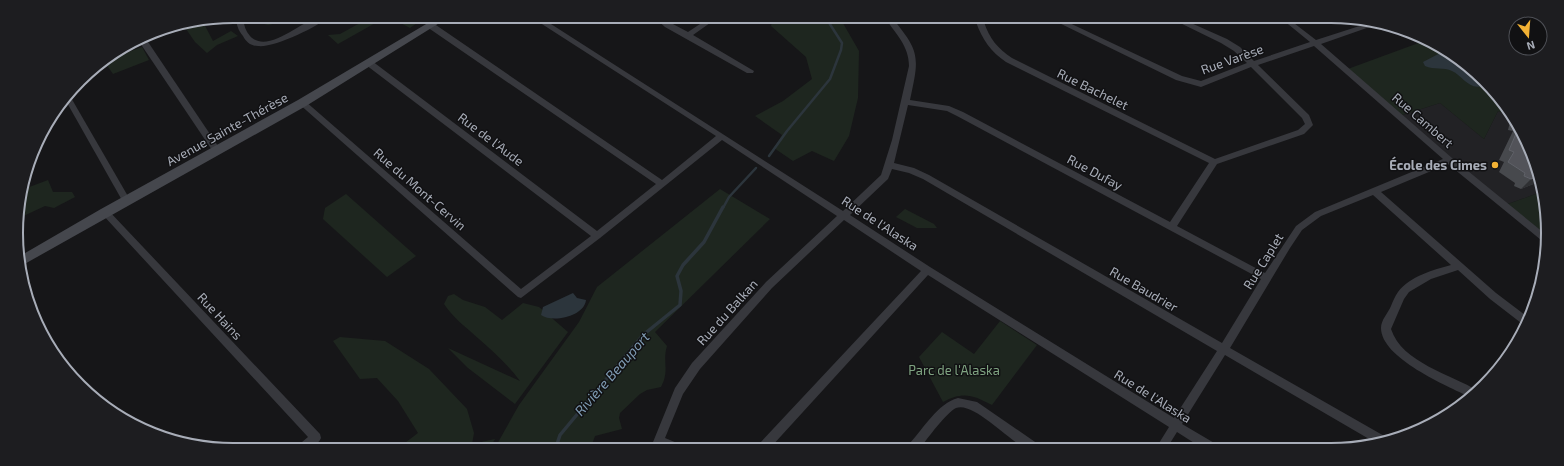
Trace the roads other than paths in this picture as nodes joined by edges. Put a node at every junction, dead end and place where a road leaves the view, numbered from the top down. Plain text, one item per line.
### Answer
1 (241, 23) edge
2 (312, 23) edge
3 (434, 23) edge
4 (544, 23) edge
5 (665, 23) edge
6 (706, 23) edge
7 (892, 23) edge
8 (980, 23) edge
9 (1064, 23) edge
10 (1183, 23) edge
11 (1290, 23) edge
12 (430, 25) junction
13 (1366, 26) edge
14 (688, 35) junction
15 (144, 43) edge
16 (1315, 43) junction
17 (369, 63) junction
18 (1253, 64) junction
19 (750, 71) dead end
20 (70, 101) edge
21 (905, 102) junction
22 (302, 103) junction
23 (722, 136) junction
24 (217, 151) junction
25 (1449, 160) junction
26 (1214, 162) junction
27 (890, 165) junction
28 (662, 184) junction
29 (1374, 191) junction
30 (126, 200) junction
31 (105, 212) junction
32 (844, 214) junction
33 (1171, 227) junction
34 (597, 236) junction
35 (1541, 236) edge
36 (25, 259) edge
37 (1460, 266) junction
38 (927, 270) junction
39 (1267, 278) junction
40 (1523, 318) edge
41 (1223, 350) junction
42 (1469, 391) edge
43 (1175, 425) junction
44 (1377, 438) edge
45 (310, 443) edge
46 (657, 443) edge
47 (768, 443) edge
48 (917, 443) edge
49 (1027, 443) edge
50 (1164, 443) edge
51 (1204, 443) edge

1 - 2 street
3 - 12 street, Avenue Sainte-Thérèse
4 - 23 street, Rue de l'Alaska
5 - 14 street
6 - 14 street
7 - 21 street, Rue du Balkan
8 - 26 street, Rue Bachelet
9 - 18 street, Rue Varèse
10 - 18 street
11 - 16 street, Rue Cambert
12 - 17 street, Avenue Sainte-Thérèse
12 - 28 street
13 - 16 street, Rue Varèse
14 - 19 street
15 - 24 street
16 - 18 street, Rue Varèse
16 - 25 street, Rue Cambert
17 - 22 street, Avenue Sainte-Thérèse
17 - 34 street, Rue de l'Aude
18 - 26 street
20 - 30 street
21 - 27 street, Rue du Balkan
21 - 33 street, Rue Dufay
22 - 24 street, Avenue Sainte-Thérèse
22 - 34 street, Rue du Mont-Cervin
23 - 28 street
23 - 32 street, Rue de l'Alaska
24 - 30 street, Avenue Sainte-Thérèse
25 - 29 street, Rue Caplet
25 - 35 street, Rue Cambert
26 - 33 street
27 - 32 street, Rue du Balkan
27 - 41 street, Rue Baudrier
28 - 34 street
29 - 37 street
29 - 39 street, Rue Caplet
30 - 31 street, Avenue Sainte-Thérèse
31 - 36 street, Avenue Sainte-Thérèse
31 - 45 street, Rue Hains
32 - 38 street, Rue de l'Alaska
32 - 46 street, Rue du Balkan
33 - 39 street, Rue Dufay
37 - 40 street
37 - 42 street
38 - 43 street, Rue de l'Alaska
38 - 47 street
39 - 41 street, Rue Caplet
41 - 43 street, Rue Caplet
41 - 44 street, Rue Baudrier
43 - 50 street, Rue Caplet
43 - 51 street, Rue de l'Alaska
48 - 49 street

